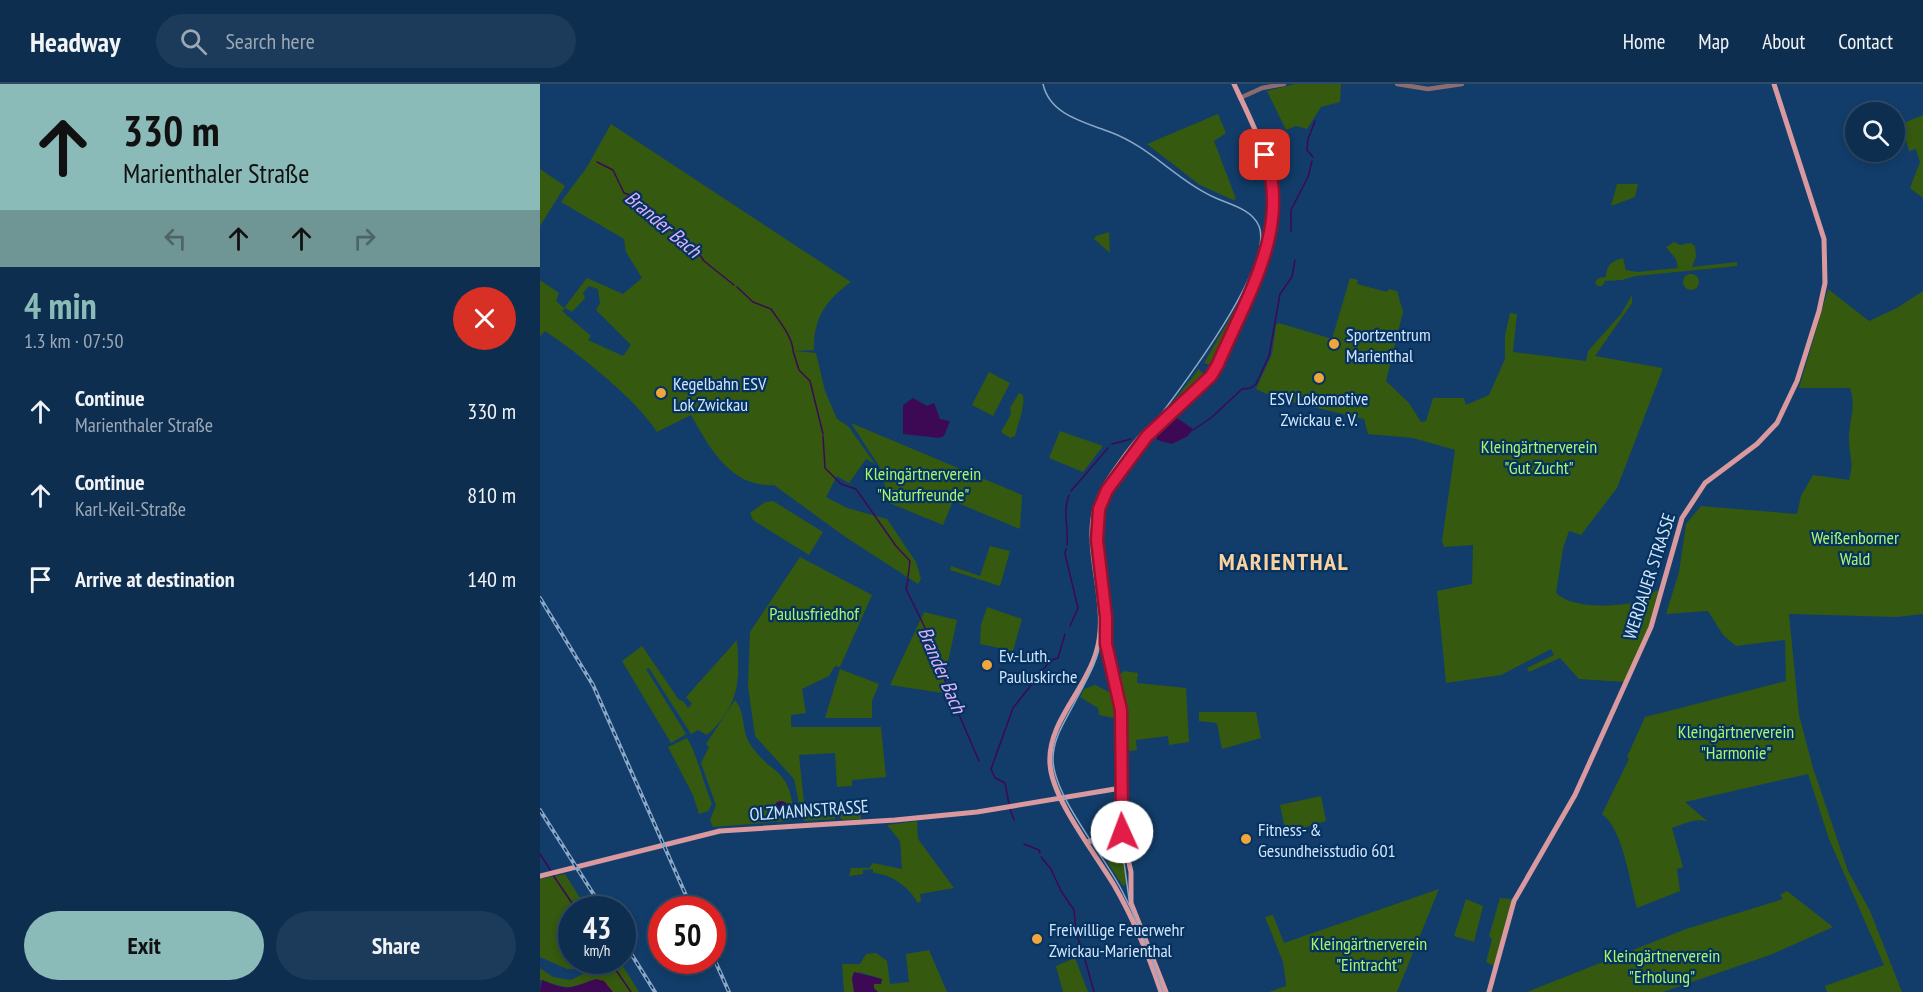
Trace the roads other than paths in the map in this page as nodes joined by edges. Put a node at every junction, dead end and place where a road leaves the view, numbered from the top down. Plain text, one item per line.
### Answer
1 (1234, 84) edge
2 (1284, 84) edge
3 (1397, 84) edge
4 (1461, 84) edge
5 (1774, 84) edge
6 (1240, 98) junction
7 (1191, 395) junction
8 (1096, 653) junction
9 (1107, 655) junction
10 (1120, 788) junction
11 (1059, 796) junction
12 (1122, 832) junction
13 (1087, 842) junction
14 (547, 872) edge
15 (1161, 992) edge
16 (1166, 992) edge
17 (1489, 992) edge

1 - 6 main road
2 - 6 street
3 - 4 street
5 - 17 main road, WERDAUER STRASSE
6 - 7 main road
7 - 8 main road
7 - 9 main road
8 - 9 main road
8 - 11 main road
9 - 10 main road
10 - 11 main road, OLZMANNSTRASSE
10 - 12 main road
11 - 13 main road
11 - 14 main road, OLZMANNSTRASSE
12 - 13 main road
12 - 16 main road
13 - 15 main road

